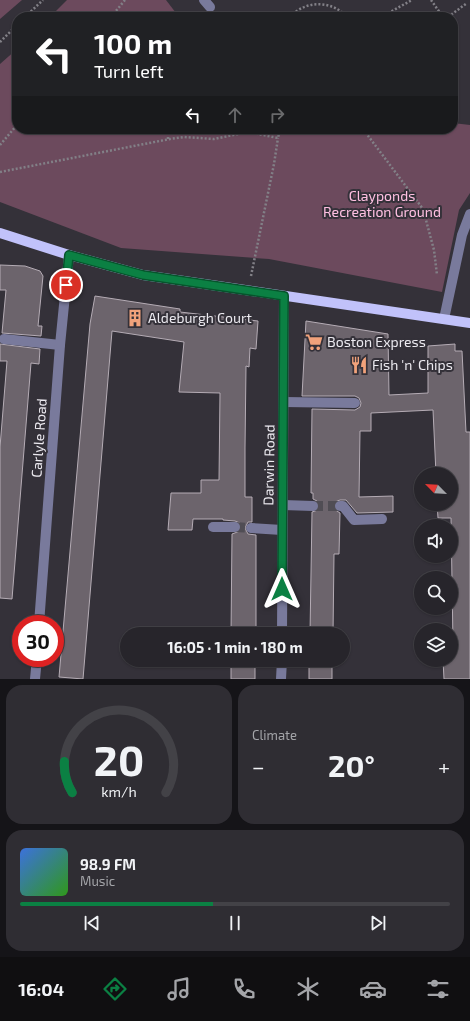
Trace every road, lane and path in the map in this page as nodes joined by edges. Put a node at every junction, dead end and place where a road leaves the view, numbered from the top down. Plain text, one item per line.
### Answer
1 (43, 0) edge
2 (125, 0) edge
3 (412, 0) edge
4 (431, 0) edge
5 (313, 1) edge
6 (467, 3) dead end
7 (30, 12) edge
8 (114, 12) edge
9 (294, 12) edge
10 (342, 12) edge
11 (390, 12) edge
12 (439, 12) edge
13 (455, 12) edge
14 (12, 30) edge
15 (0, 42) edge
16 (12, 131) edge
17 (168, 134) dead end
18 (240, 134) edge
19 (258, 134) edge
20 (279, 134) edge
21 (367, 134) edge
22 (278, 138) junction
23 (168, 139) junction
24 (0, 145) edge
25 (0, 172) edge
26 (470, 214) edge
27 (0, 233) edge
28 (69, 255) junction
29 (450, 288) junction
30 (248, 291) junction
31 (284, 296) junction
32 (444, 319) junction
33 (470, 323) edge
34 (4, 339) dead end
35 (60, 345) junction
36 (284, 402) junction
37 (355, 403) dead end
38 (283, 505) junction
39 (312, 506) tunnel mouth
40 (340, 506) tunnel mouth
41 (382, 519) dead end
42 (212, 527) dead end
43 (235, 528) tunnel mouth
44 (251, 528) tunnel mouth
45 (282, 530) junction
46 (40, 615) edge
47 (282, 627) edge
48 (36, 667) edge
49 (282, 667) edge
50 (35, 679) edge
51 (281, 679) edge

1 - 7 path
2 - 8 path
3 - 11 path
4 - 12 path
5 - 9 path
5 - 10 path
6 - 13 path
14 - 15 path
16 - 24 path
17 - 23 path
18 - 23 path
19 - 22 path
20 - 22 path
21 - 29 path
22 - 30 path
23 - 25 path
26 - 29 street
27 - 28 main road
28 - 30 main road
28 - 35 street, Carlyle Road
29 - 32 street
30 - 31 main road
31 - 32 main road
31 - 36 street, Darwin Road
32 - 33 main road
34 - 35 street
35 - 46 street, Carlyle Road
36 - 37 street
36 - 38 street, Darwin Road
38 - 39 street
38 - 45 street, Darwin Road
40 - 41 street
42 - 43 street
44 - 45 street
45 - 47 street, Darwin Road
48 - 50 street
49 - 51 street

